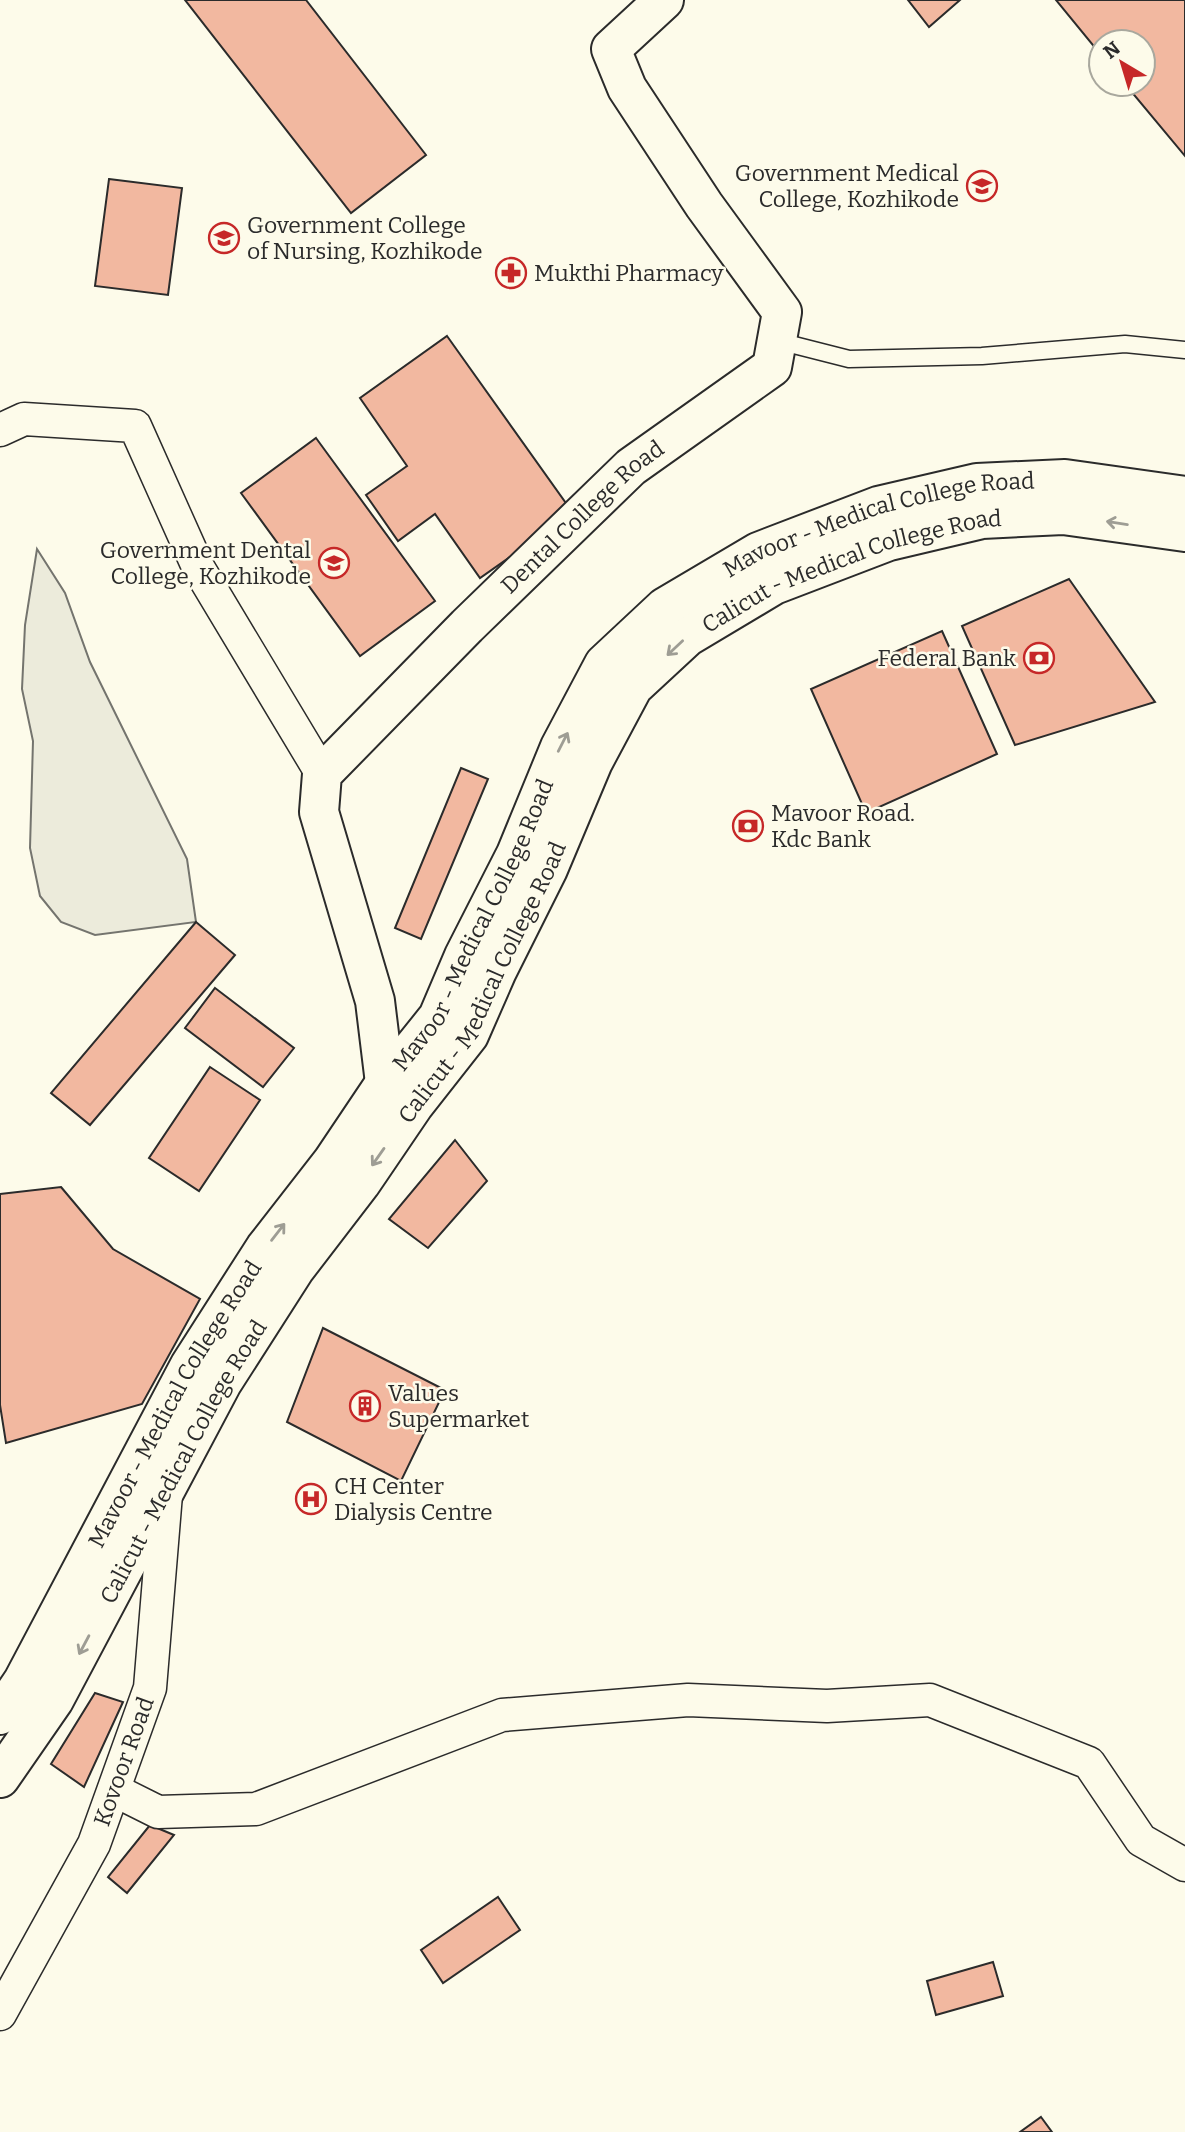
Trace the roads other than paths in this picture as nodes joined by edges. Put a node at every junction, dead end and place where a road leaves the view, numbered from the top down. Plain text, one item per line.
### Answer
1 (664, 0) edge
2 (776, 345) junction
3 (1185, 350) edge
4 (0, 430) edge
5 (1185, 496) edge
6 (1185, 532) edge
7 (322, 774) junction
8 (385, 1083) junction
9 (147, 1448) junction
10 (167, 1487) junction
11 (0, 1715) edge
12 (0, 1778) edge
13 (114, 1790) junction
14 (1185, 1865) edge
15 (0, 2014) edge

1 - 2 main road, Dental College Road
2 - 3 lane
2 - 7 main road, Dental College Road
4 - 7 street
8 -> 5 main road, Mavoor - Medical College Road
6 -> 10 main road, Calicut - Medical College Road
7 - 8 main road
9 -> 8 main road, Mavoor - Medical College Road
9 - 10 street
9 - 11 main road, Mavoor - Medical College Road
10 -> 12 main road, Calicut - Medical College Road
10 - 13 street, Kovoor Road
13 - 14 street
13 - 15 street, Kovoor Road

